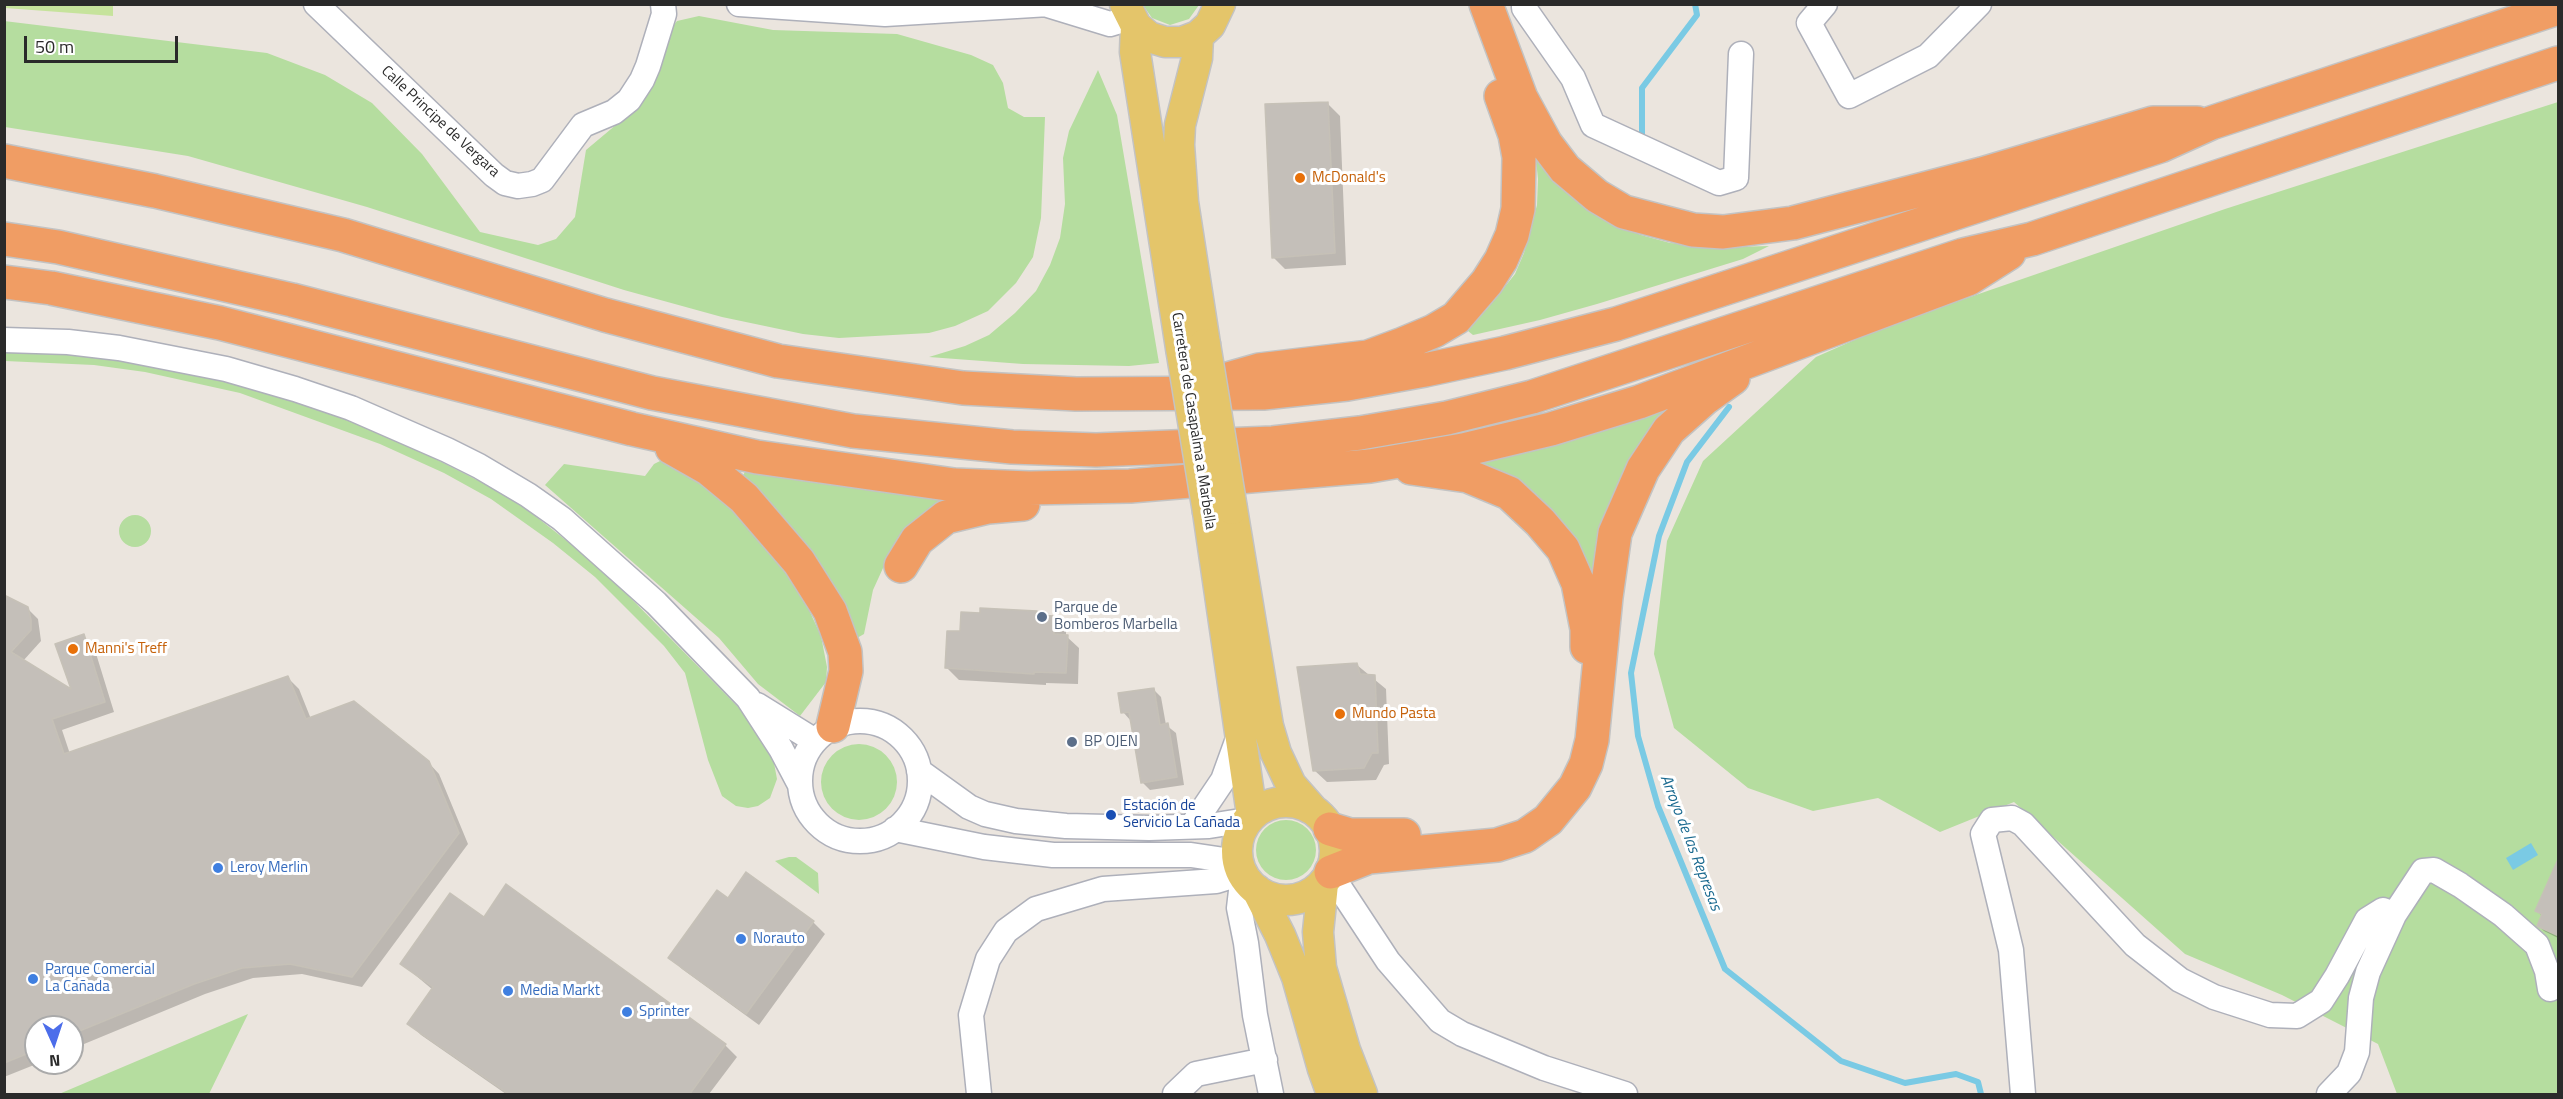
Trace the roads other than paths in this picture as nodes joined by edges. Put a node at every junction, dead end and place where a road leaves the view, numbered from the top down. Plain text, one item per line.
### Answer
1 (316, 4) edge
2 (663, 4) edge
3 (739, 4) edge
4 (1048, 4) edge
5 (1220, 4) edge
6 (1467, 4) edge
7 (1486, 4) edge
8 (1524, 4) edge
9 (1825, 4) edge
10 (1979, 4) edge
11 (2559, 8) edge
12 (1130, 16) edge
13 (1198, 36) junction
14 (1741, 54) dead end
15 (2559, 63) edge
16 (2211, 123) junction
17 (4, 161) edge
18 (4, 239) edge
19 (2032, 239) junction
20 (4, 282) edge
21 (4, 340) edge
22 (1193, 346) junction
23 (1769, 353) junction
24 (1176, 393) junction
25 (632, 429) junction
26 (1370, 465) junction
27 (1131, 486) junction
28 (1220, 510) junction
29 (902, 566) dead end
30 (748, 698) junction
31 (1240, 730) junction
32 (824, 734) junction
33 (919, 771) junction
34 (800, 785) junction
35 (1250, 818) junction
36 (1322, 820) junction
37 (1192, 826) junction
38 (895, 829) junction
39 (1328, 876) junction
40 (1246, 877) junction
41 (2394, 915) junction
42 (2550, 988) dead end
43 (1265, 1060) junction
44 (979, 1095) edge
45 (1175, 1095) edge
46 (1271, 1095) edge
47 (1332, 1095) edge
48 (1362, 1095) edge
49 (1625, 1095) edge
50 (2023, 1095) edge
51 (2329, 1095) edge

1 - 2 street, Calle Principe de Vergara
3 - 4 street
4 - 12 street
5 - 13 main road
6 - 24 highway
7 - 16 highway
8 - 14 street
9 - 10 street
11 - 16 highway
12 - 13 main road
12 - 22 main road, Carretera de Casapalma a Marbella
13 - 22 main road, Carretera de Casapalma a Marbella
15 - 19 highway
16 - 24 highway
17 - 24 highway
18 - 19 highway
19 - 23 highway
20 - 25 highway
21 - 30 street
22 - 28 main road, Carretera de Casapalma a Marbella, bridge
23 - 26 highway
23 - 39 highway
25 - 27 highway
25 - 32 highway
26 - 27 highway
26 - 36 highway
27 - 29 highway
28 - 31 main road, Carretera de Casapalma a Marbella
28 - 36 main road, Carretera de Casapalma a Marbella
30 - 32 street
30 - 34 street
31 - 35 main road, Carretera de Casapalma a Marbella
31 - 37 street
32 - 33 street
32 - 34 street
33 - 37 street
33 - 38 street
34 - 38 street
35 - 36 main road
35 - 37 street
35 - 40 main road
36 - 39 main road
38 - 40 street
39 - 40 main road
39 - 48 main road
39 - 49 street
40 - 43 street
40 - 44 street
40 - 47 main road
41 - 42 street
41 - 50 street
41 - 51 street
43 - 45 street
43 - 46 street

